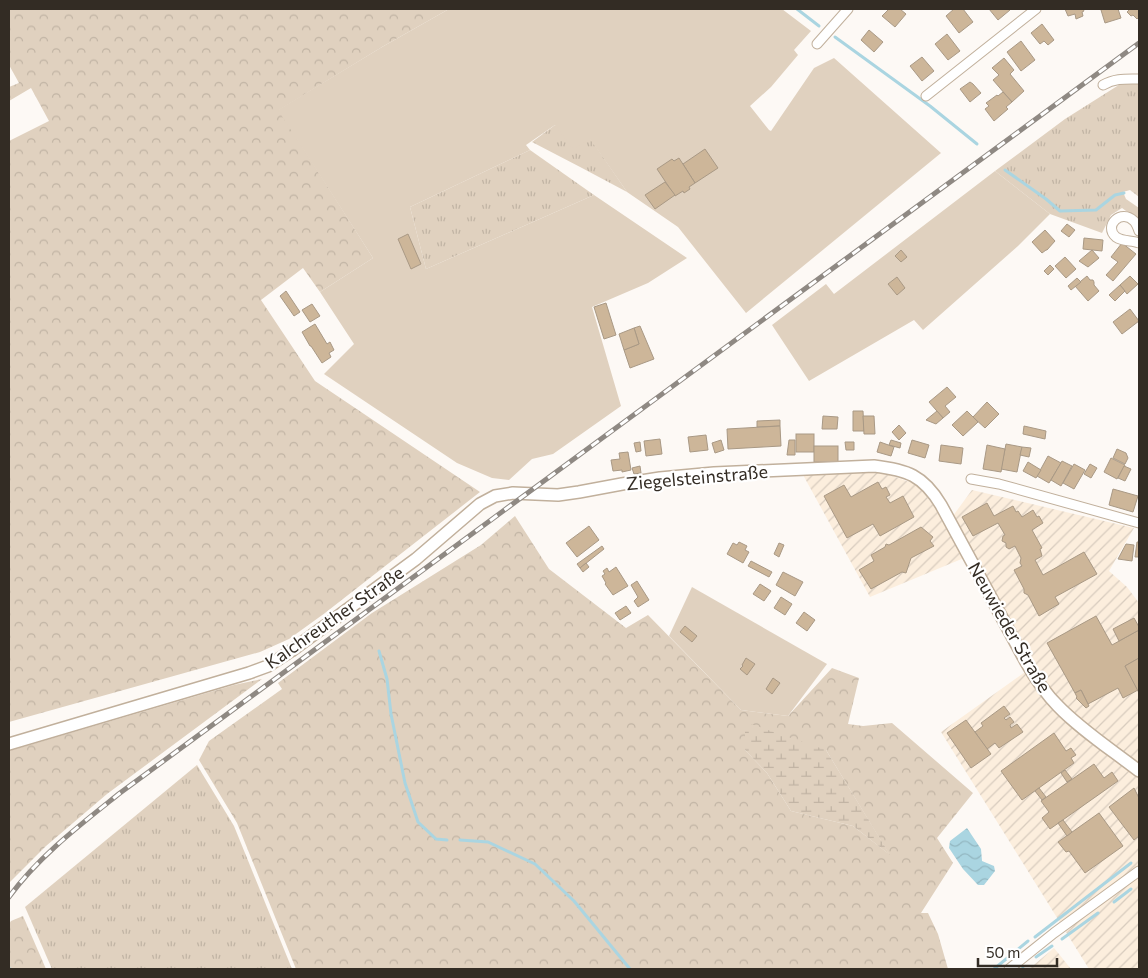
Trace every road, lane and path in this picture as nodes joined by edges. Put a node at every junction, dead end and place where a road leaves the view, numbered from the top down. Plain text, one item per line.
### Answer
1 (848, 9) edge
2 (1036, 9) edge
3 (817, 44) dead end
4 (1139, 79) edge
5 (1103, 85) dead end
6 (926, 96) dead end
7 (1139, 231) edge
8 (1139, 243) edge
9 (900, 470) joint
10 (971, 479) dead end
11 (495, 496) joint
12 (1139, 524) edge
13 (9, 744) edge
14 (1139, 770) edge
15 (1139, 871) edge
16 (1009, 969) edge

1 - 3 street
2 - 6 street
4 - 5 street
7 - 8 street
9 - 11 street, Ziegelsteinstraße
9 - 14 street, Neuwieder Straße
10 - 12 street
11 - 13 street, Kalchreuther Straße
15 - 16 street

